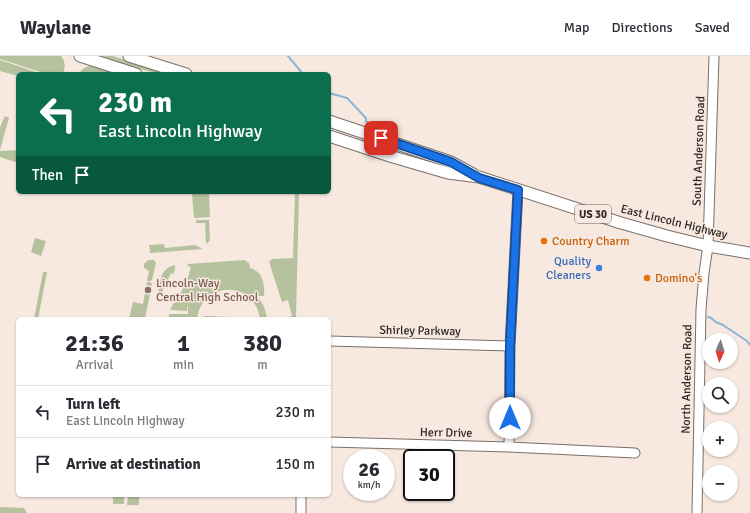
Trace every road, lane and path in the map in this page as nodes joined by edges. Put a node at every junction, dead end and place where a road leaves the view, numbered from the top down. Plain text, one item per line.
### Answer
1 (80, 56) edge
2 (129, 56) edge
3 (714, 56) edge
4 (130, 72) edge
5 (180, 72) edge
6 (331, 122) edge
7 (331, 137) edge
8 (479, 178) junction
9 (518, 190) junction
10 (708, 246) junction
11 (750, 253) edge
12 (331, 341) edge
13 (510, 346) junction
14 (331, 442) edge
15 (509, 447) junction
16 (635, 453) dead end
17 (301, 497) edge
18 (301, 513) edge
19 (697, 513) edge

1 - 4 main road
2 - 5 main road
3 - 10 street, South Anderson Road
6 - 8 main road, East Lincoln Highway / US 30
7 - 8 main road, East Lincoln Highway / US 30
8 - 9 main road, East Lincoln Highway / US 30
9 - 10 main road, East Lincoln Highway / US 30
9 - 13 street
10 - 11 main road, East Lincoln Highway / US 30
10 - 19 street, North Anderson Road
12 - 13 street, Shirley Parkway
13 - 15 street
14 - 15 street, Herr Drive
15 - 16 street, Herr Drive
17 - 18 street

